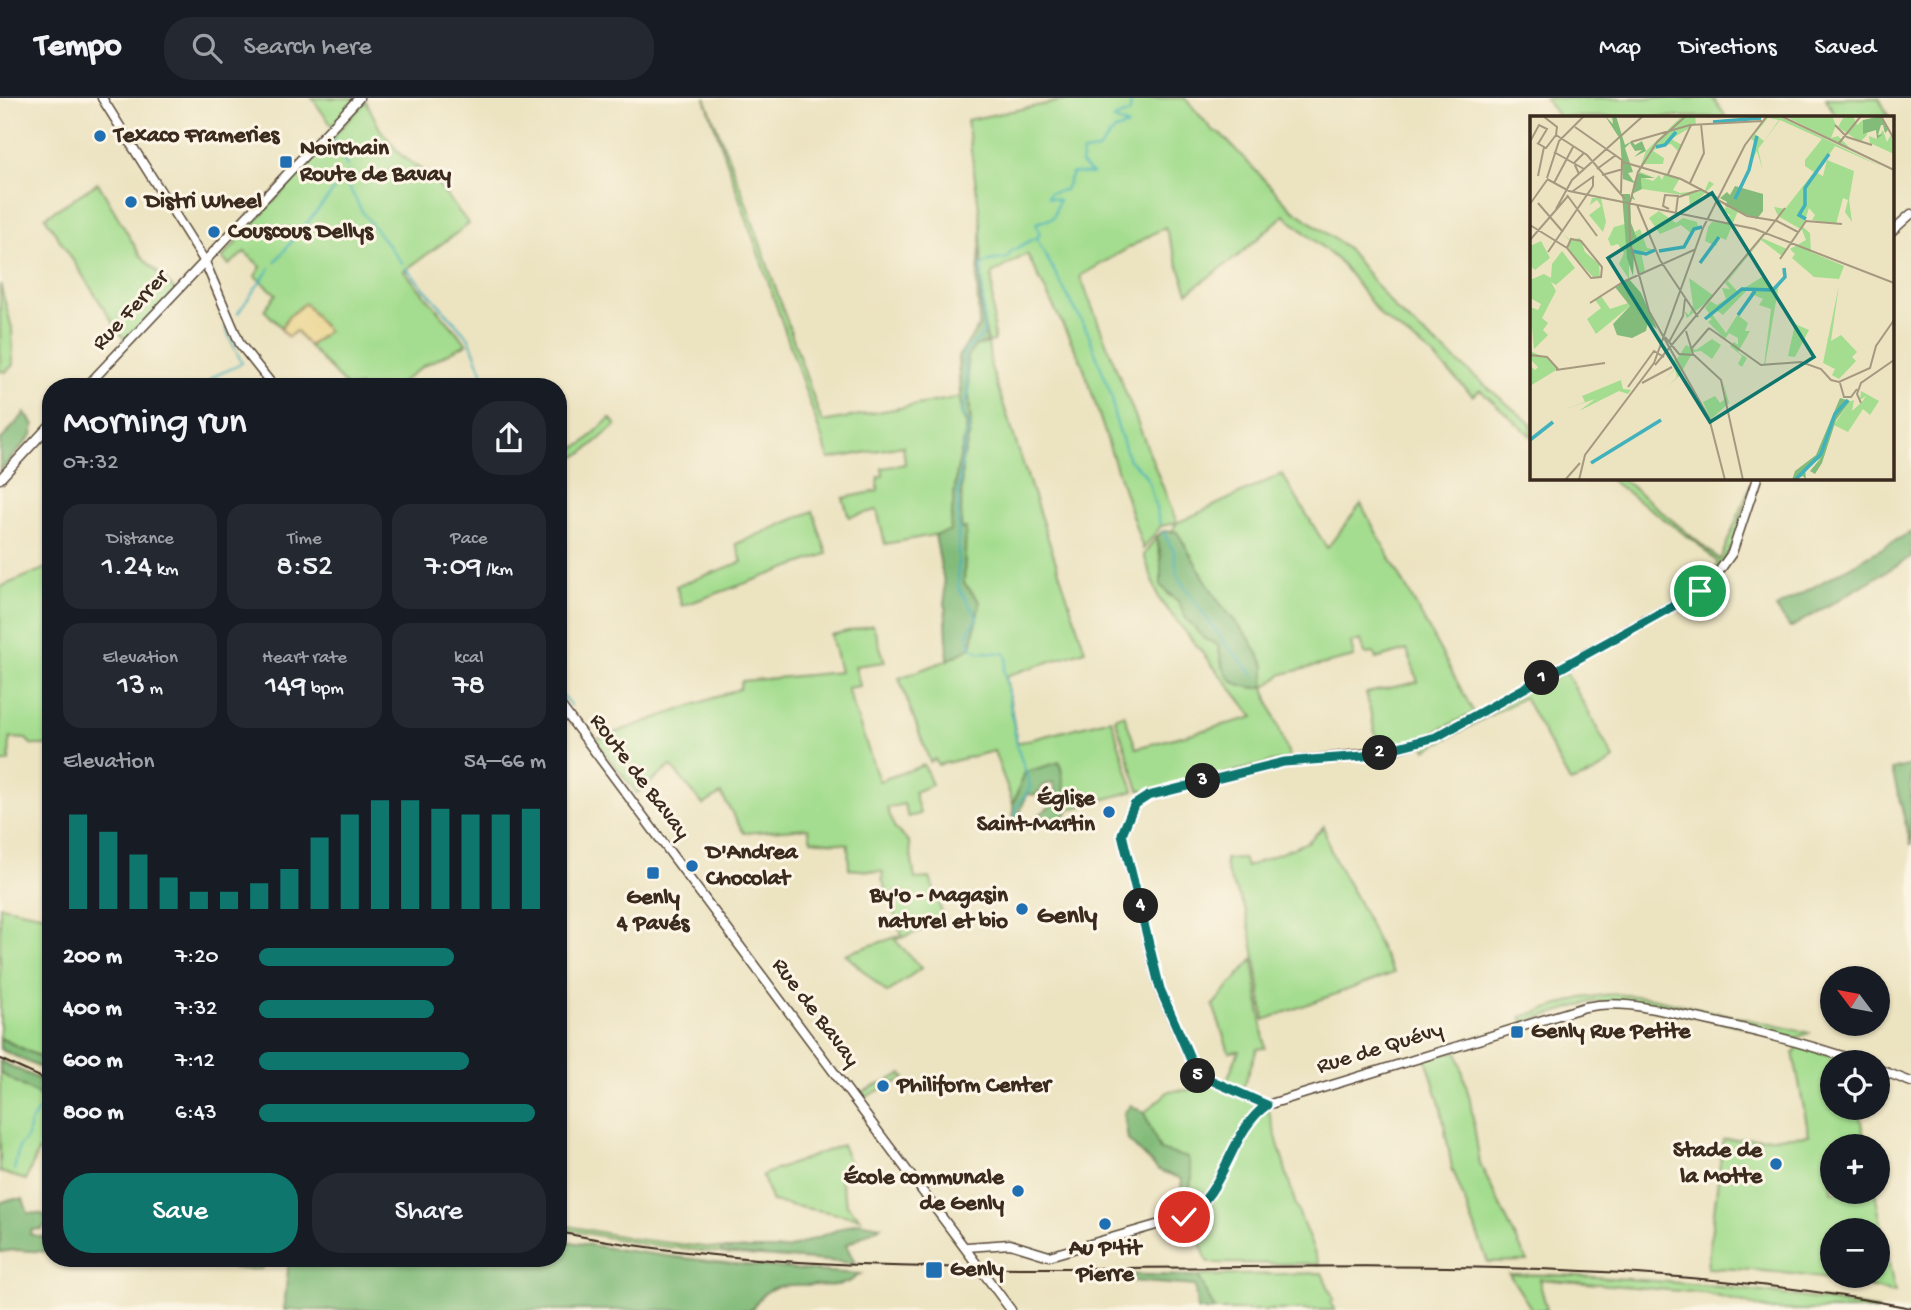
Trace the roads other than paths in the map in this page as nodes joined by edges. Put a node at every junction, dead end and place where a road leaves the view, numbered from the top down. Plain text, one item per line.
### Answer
1 (102, 98) edge
2 (359, 98) edge
3 (1911, 214) edge
4 (1894, 229) edge
5 (205, 262) junction
6 (95, 378) edge
7 (267, 378) edge
8 (42, 434) edge
9 (0, 479) edge
10 (1756, 480) edge
11 (567, 714) edge
12 (688, 875) joint
13 (1820, 1050) edge
14 (1890, 1074) edge
15 (1911, 1082) edge
16 (1267, 1105) junction
17 (967, 1247) junction
18 (1011, 1310) edge

1 - 5 main road
2 - 5 main road, Rue Ferrer
3 - 4 main road
5 - 6 main road, Rue Ferrer
5 - 7 main road
8 - 9 main road
10 - 16 main road
11 - 12 main road, Route de Bavay
12 - 17 main road, Rue de Bavay
13 - 16 main road, Rue de Quévy
14 - 15 main road
16 - 17 main road
17 - 18 main road, Rue de Bavay

